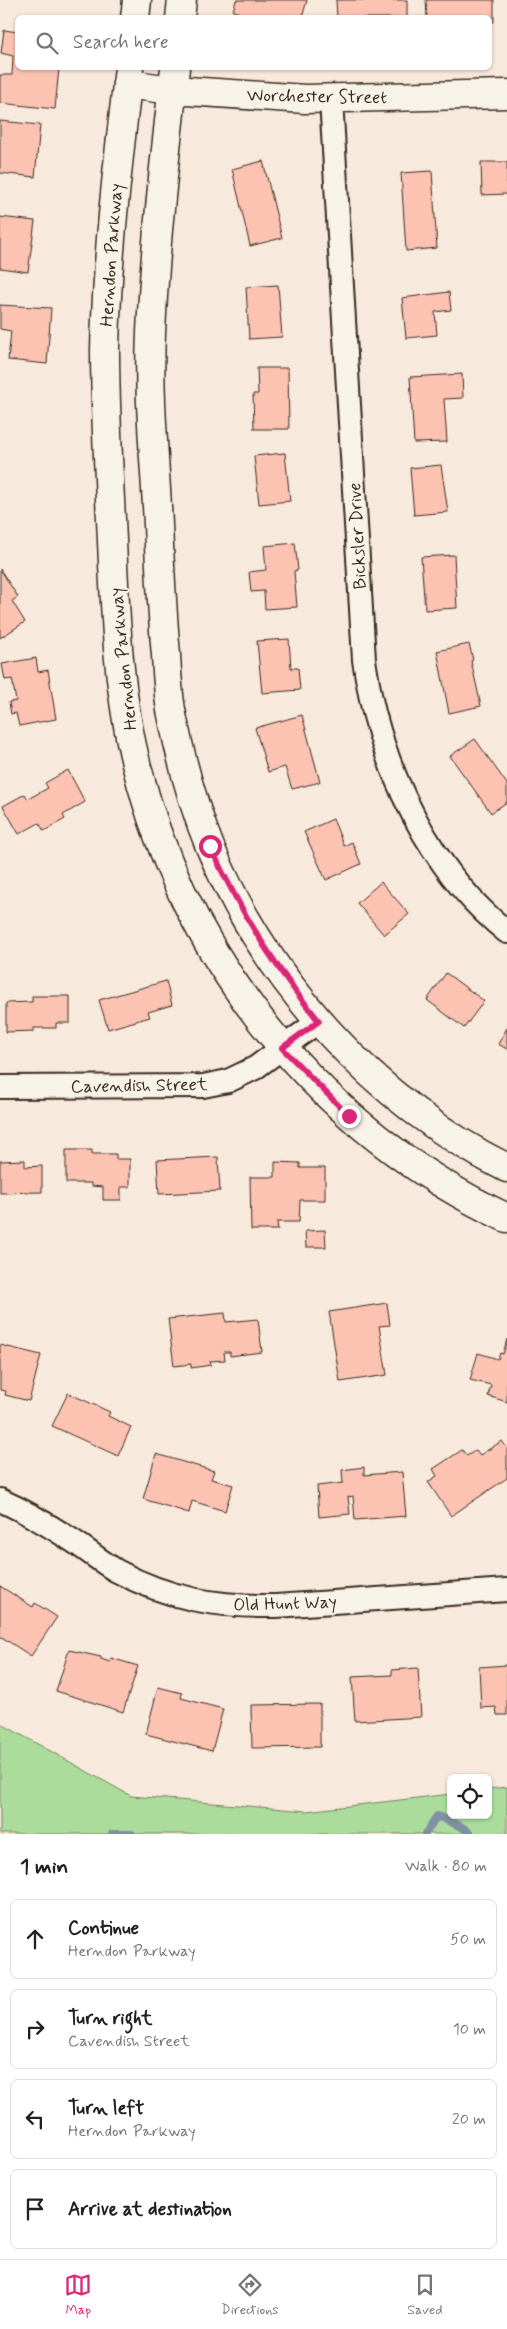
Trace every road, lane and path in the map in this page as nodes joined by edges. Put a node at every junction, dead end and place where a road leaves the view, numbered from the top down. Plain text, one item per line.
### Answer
1 (136, 0) edge
2 (182, 0) edge
3 (134, 15) edge
4 (180, 15) edge
5 (128, 76) edge
6 (173, 79) edge
7 (507, 94) edge
8 (331, 99) junction
9 (507, 932) edge
10 (319, 1021) junction
11 (282, 1048) junction
12 (0, 1087) edge
13 (507, 1168) edge
14 (507, 1218) edge
15 (0, 1500) edge
16 (507, 1590) edge

1 - 3 main road
2 - 4 main road
5 - 6 main road, Worchester Street
5 - 11 main road, Herndon Parkway
6 - 8 main road, Worchester Street
6 - 10 main road
7 - 8 main road, Worchester Street
8 - 9 street, Bicksler Drive
10 - 11 street, Cavendish Street
10 - 13 main road
11 - 12 street, Cavendish Street
11 - 14 main road, Herndon Parkway
15 - 16 street, Old Hunt Way

